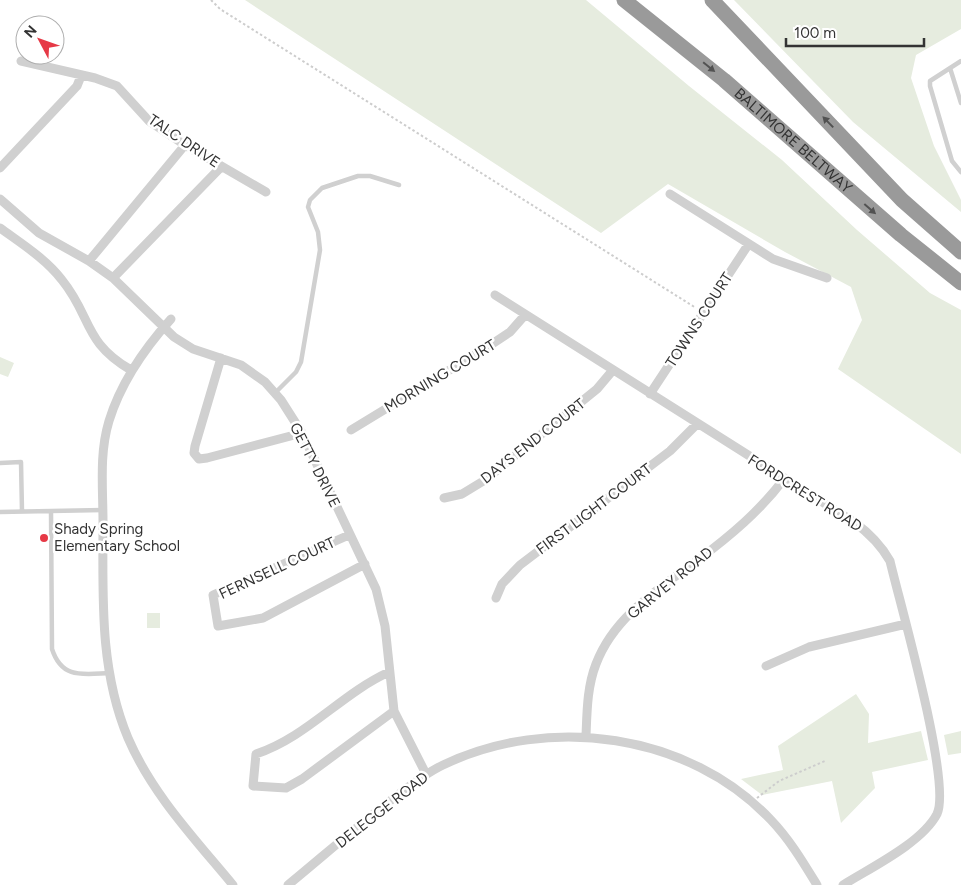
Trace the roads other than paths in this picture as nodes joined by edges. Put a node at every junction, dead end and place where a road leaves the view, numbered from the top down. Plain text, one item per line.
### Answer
1 (612, 0) edge
2 (624, 0) edge
3 (712, 0) edge
4 (670, 37) junction
5 (961, 61) edge
6 (37, 65) edge
7 (950, 68) junction
8 (80, 76) junction
9 (961, 103) edge
10 (185, 145) junction
11 (862, 157) junction
12 (221, 167) junction
13 (0, 168) edge
14 (961, 172) edge
15 (399, 185) dead end
16 (266, 192) dead end
17 (670, 194) dead end
18 (0, 199) edge
19 (0, 228) edge
20 (961, 239) edge
21 (748, 245) junction
22 (961, 252) edge
23 (89, 261) junction
24 (113, 278) junction
25 (827, 278) dead end
26 (961, 283) edge
27 (495, 295) dead end
28 (525, 315) junction
29 (171, 319) dead end
30 (163, 328) junction
31 (221, 358) junction
32 (131, 370) junction
33 (613, 370) junction
34 (274, 393) junction
35 (650, 394) junction
36 (697, 424) junction
37 (351, 430) dead end
38 (302, 433) junction
39 (0, 463) edge
40 (784, 479) junction
41 (444, 498) dead end
42 (103, 510) junction
43 (22, 511) junction
44 (51, 511) junction
45 (0, 512) edge
46 (349, 535) junction
47 (365, 564) junction
48 (496, 598) dead end
49 (906, 624) junction
50 (766, 666) dead end
51 (389, 672) junction
52 (110, 673) junction
53 (394, 711) junction
54 (586, 736) junction
55 (426, 774) junction
56 (233, 885) edge
57 (288, 885) edge
58 (817, 885) edge
59 (843, 885) edge

1 - 4 highway
2 - 4 highway, BALTIMORE BELTWAY
11 -> 3 highway
4 -> 26 highway, BALTIMORE BELTWAY
5 - 7 lane
6 - 8 street, TALC DRIVE
7 - 9 lane
7 - 14 lane
8 - 10 street, TALC DRIVE
8 - 13 street
10 - 12 street, TALC DRIVE
10 - 23 street
11 - 20 highway
11 - 22 highway
12 - 16 street, TALC DRIVE
12 - 24 street
15 - 34 lane
17 - 21 street
18 - 23 street, GETTY DRIVE
19 - 32 street
21 - 25 street
21 - 35 street, TOWNS COURT
23 - 24 street, GETTY DRIVE
24 - 30 street, GETTY DRIVE
27 - 28 street, FORDCREST ROAD
28 - 33 street, FORDCREST ROAD
28 - 37 street, MORNING COURT
29 - 30 street
30 - 31 street, GETTY DRIVE
30 - 32 street
31 - 34 street, GETTY DRIVE
31 - 38 street
32 - 42 street
33 - 35 street, FORDCREST ROAD
33 - 41 street, DAYS END COURT
34 - 38 street, GETTY DRIVE
35 - 36 street, FORDCREST ROAD
36 - 40 street, FORDCREST ROAD
36 - 48 street, FIRST LIGHT COURT
38 - 46 street, GETTY DRIVE
39 - 43 lane
40 - 49 street, FORDCREST ROAD
40 - 54 street, GARVEY ROAD
42 - 44 lane
42 - 52 street
43 - 44 lane
43 - 45 lane
44 - 52 lane
46 - 47 street, GETTY DRIVE
46 - 47 street, FERNSELL COURT
47 - 51 street, GETTY DRIVE
49 - 50 street
49 - 59 street, FORDCREST ROAD
51 - 53 street, GETTY DRIVE
51 - 53 street
52 - 56 street
53 - 55 street, GETTY DRIVE
54 - 55 street, DELEGGE ROAD
54 - 58 street, DELEGGE ROAD
55 - 57 street, DELEGGE ROAD

